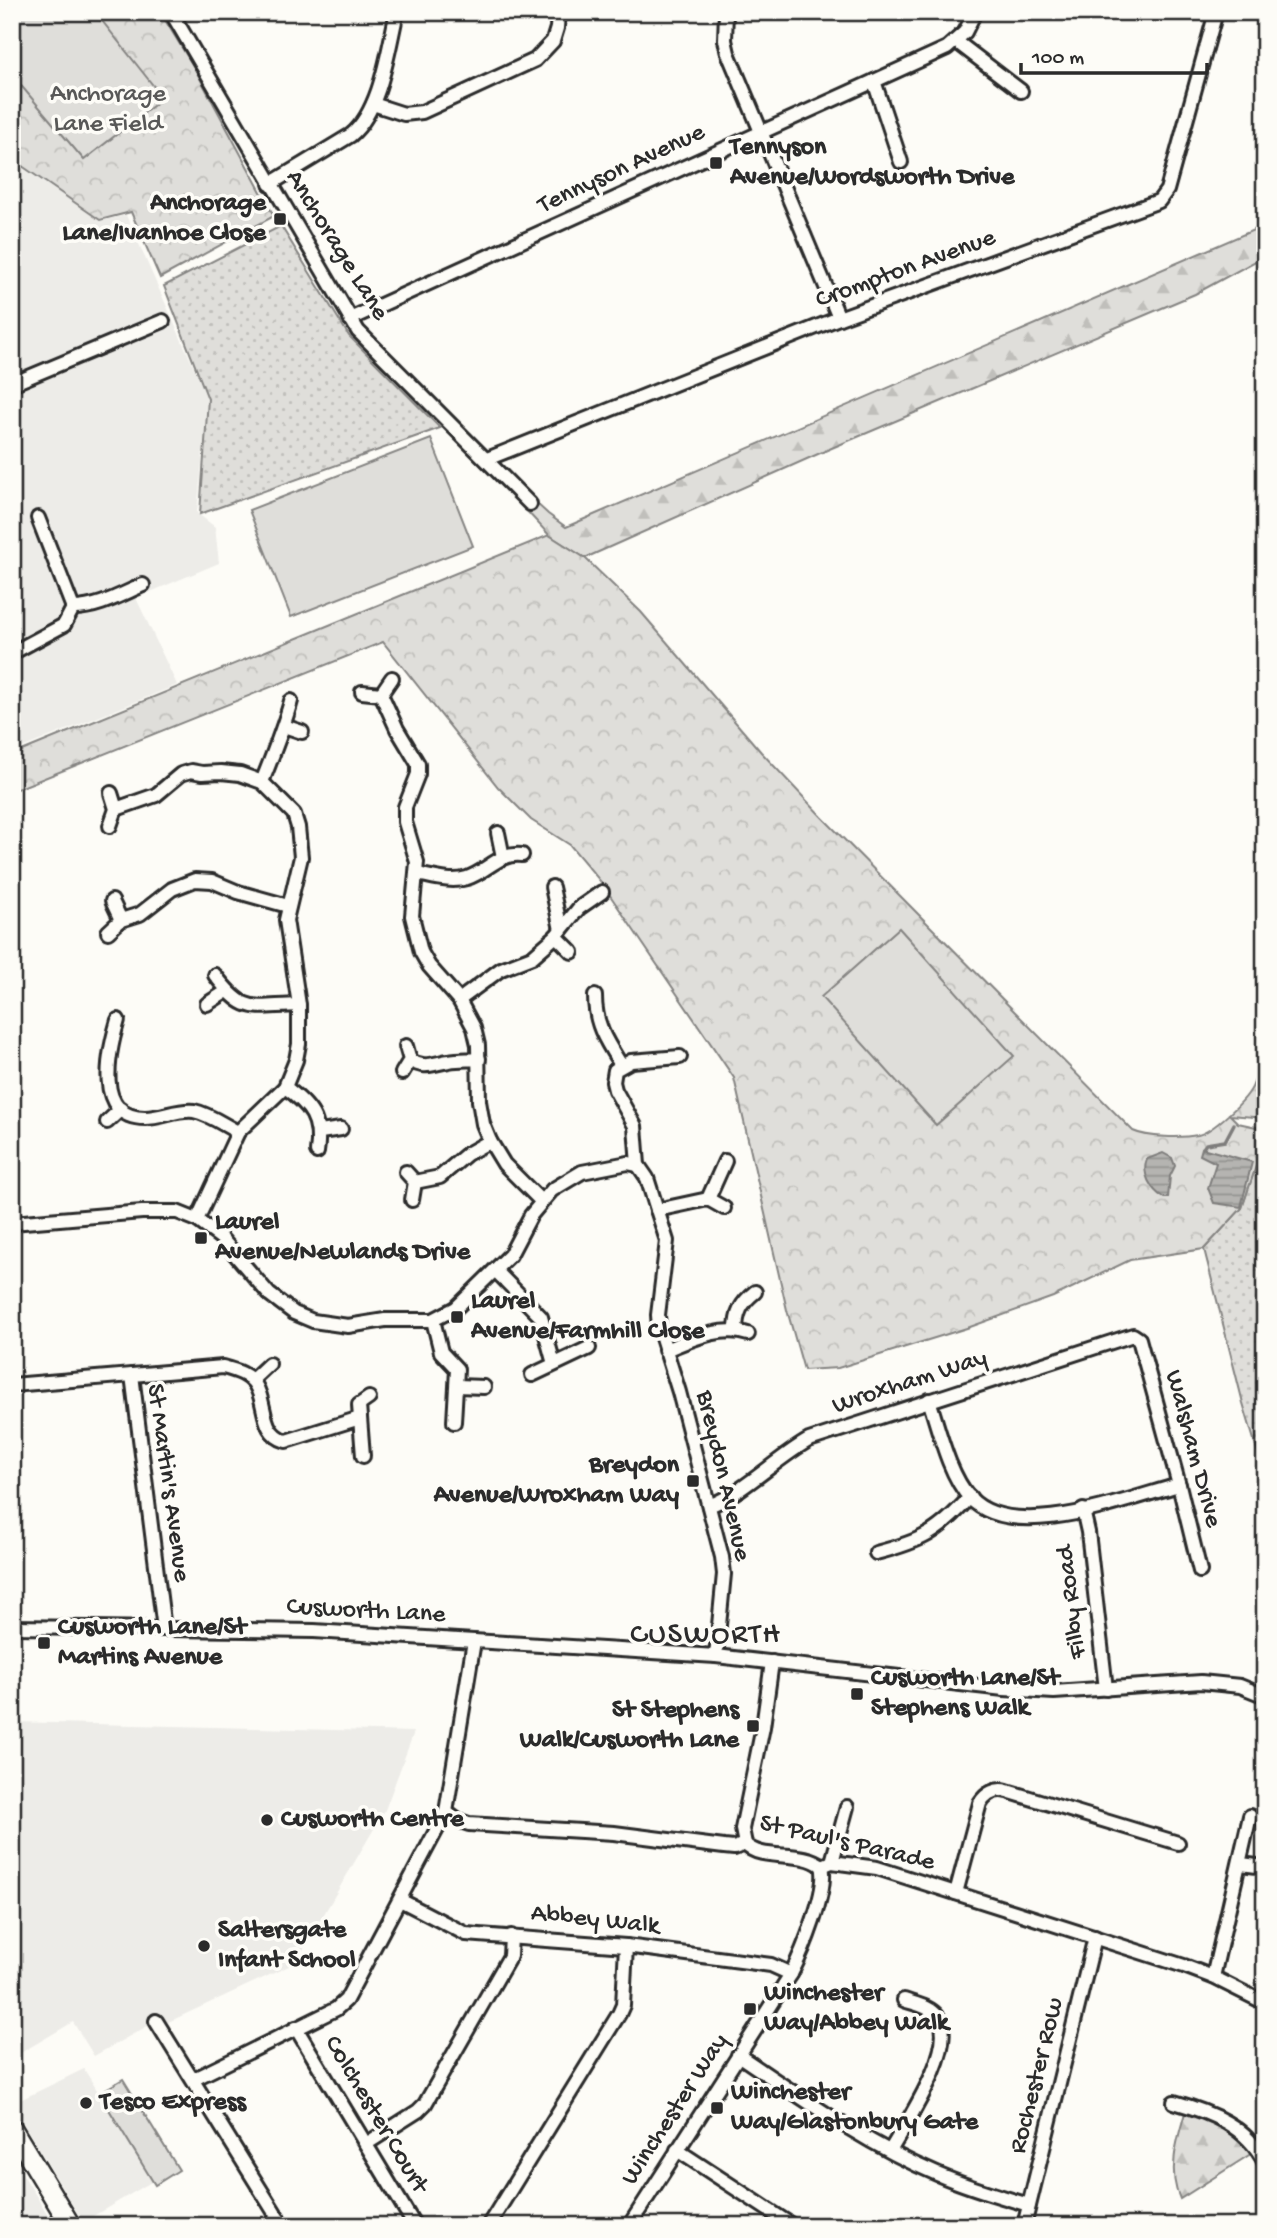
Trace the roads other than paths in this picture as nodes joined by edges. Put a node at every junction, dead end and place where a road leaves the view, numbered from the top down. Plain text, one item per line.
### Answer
1 (171, 12) edge
2 (397, 12) edge
3 (558, 12) edge
4 (726, 12) edge
5 (975, 12) edge
6 (1216, 12) edge
7 (957, 41) junction
8 (874, 81) junction
9 (1021, 91) dead end
10 (373, 104) junction
11 (761, 131) junction
12 (901, 162) dead end
13 (271, 184) junction
14 (839, 318) junction
15 (350, 319) junction
16 (163, 321) dead end
17 (12, 384) edge
18 (487, 459) junction
19 (530, 504) dead end
20 (38, 518) dead end
21 (143, 585) dead end
22 (73, 608) junction
23 (12, 653) edge
24 (392, 678) dead end
25 (362, 692) dead end
26 (381, 694) junction
27 (291, 701) dead end
28 (284, 726) junction
29 (302, 732) dead end
30 (262, 782) junction
31 (111, 793) dead end
32 (116, 809) junction
33 (110, 826) dead end
34 (498, 833) dead end
35 (522, 855) dead end
36 (503, 857) junction
37 (417, 874) junction
38 (552, 887) dead end
39 (602, 892) dead end
40 (112, 901) dead end
41 (288, 906) junction
42 (121, 920) junction
43 (108, 932) dead end
44 (558, 933) junction
45 (572, 952) dead end
46 (215, 975) dead end
47 (227, 991) junction
48 (594, 996) dead end
49 (459, 1000) junction
50 (207, 1004) dead end
51 (299, 1005) junction
52 (118, 1020) dead end
53 (406, 1046) dead end
54 (680, 1057) dead end
55 (479, 1059) junction
56 (410, 1060) junction
57 (621, 1065) junction
58 (402, 1073) dead end
59 (285, 1087) junction
60 (121, 1109) junction
61 (107, 1122) dead end
62 (341, 1129) dead end
63 (238, 1132) junction
64 (320, 1132) junction
65 (490, 1140) junction
66 (317, 1152) dead end
67 (725, 1161) dead end
68 (638, 1165) junction
69 (708, 1199) junction
70 (412, 1200) dead end
71 (541, 1201) junction
72 (724, 1208) dead end
73 (657, 1210) junction
74 (197, 1220) junction
75 (12, 1223) edge
76 (495, 1270) junction
77 (755, 1292) dead end
78 (433, 1320) junction
79 (1139, 1339) joint
80 (589, 1348) dead end
81 (665, 1350) junction
82 (269, 1364) dead end
83 (554, 1364) junction
84 (132, 1375) junction
85 (532, 1375) dead end
86 (252, 1380) junction
87 (12, 1385) edge
88 (457, 1386) junction
89 (484, 1387) dead end
90 (369, 1398) dead end
91 (929, 1400) junction
92 (360, 1418) junction
93 (454, 1422) dead end
94 (363, 1456) dead end
95 (1180, 1485) junction
96 (970, 1497) junction
97 (709, 1506) junction
98 (1083, 1510) junction
99 (874, 1554) dead end
100 (1200, 1571) dead end
101 (12, 1628) edge
102 (164, 1629) junction
103 (474, 1641) junction
104 (716, 1656) junction
105 (772, 1662) junction
106 (1106, 1689) junction
107 (1264, 1694) edge
108 (848, 1807) dead end
109 (446, 1812) junction
110 (1251, 1816) dead end
111 (1178, 1843) dead end
112 (745, 1844) junction
113 (827, 1864) junction
114 (1241, 1864) junction
115 (1265, 1867) edge
116 (956, 1893) junction
117 (400, 1900) junction
118 (511, 1936) junction
119 (1096, 1937) junction
120 (626, 1946) junction
121 (791, 1974) junction
122 (1213, 1977) junction
123 (901, 2000) dead end
124 (1265, 2003) edge
125 (156, 2021) dead end
126 (296, 2028) junction
127 (738, 2055) junction
128 (194, 2079) junction
129 (1174, 2102) dead end
130 (12, 2128) edge
131 (366, 2144) junction
132 (677, 2150) junction
133 (890, 2151) junction
134 (1263, 2155) edge
135 (1029, 2205) junction
136 (71, 2226) edge
137 (284, 2226) edge
138 (415, 2226) edge
139 (488, 2226) edge
140 (629, 2226) edge
141 (793, 2226) edge
142 (1024, 2226) edge

1 - 13 street, Anchorage Lane
2 - 10 street
3 - 10 street
4 - 11 street
5 - 7 street
6 - 14 street, Crompton Avenue
7 - 8 street, Tennyson Avenue
7 - 9 street
8 - 11 street, Tennyson Avenue
8 - 12 street
10 - 13 street
11 - 14 street
11 - 15 street, Tennyson Avenue
13 - 15 street, Anchorage Lane
14 - 18 street, Crompton Avenue
15 - 18 street, Anchorage Lane
16 - 17 street
18 - 19 street, Anchorage Lane
20 - 22 street
21 - 22 street
22 - 23 street
24 - 26 street
25 - 26 street
26 - 37 street
27 - 28 street
28 - 29 street
28 - 30 street
30 - 32 street
30 - 41 street
31 - 32 street
32 - 33 street
34 - 36 street
35 - 36 street
36 - 37 street
37 - 49 street
38 - 44 street
39 - 44 street
40 - 42 street
41 - 42 street
41 - 51 street
42 - 43 street
44 - 45 street
44 - 49 street
46 - 47 street
47 - 50 street
47 - 51 street
48 - 57 street
49 - 55 street
51 - 59 street
52 - 60 street
53 - 56 street
54 - 57 street
55 - 56 street
55 - 65 street
56 - 58 street
57 - 68 street
59 - 63 street
59 - 64 street
60 - 61 street
60 - 63 street
62 - 64 street
63 - 74 street
64 - 66 street
65 - 70 street
65 - 71 street
67 - 69 street
68 - 71 street
68 - 73 street, Breydon Avenue
69 - 72 street
69 - 73 street
71 - 76 street
73 - 81 street, Breydon Avenue
74 - 75 street
74 - 78 street
76 - 78 street
76 - 83 street
77 - 81 street
78 - 88 street
79 - 91 street, Wroxham Way
79 - 95 street, Walsham Drive
80 - 83 street
81 - 97 street, Breydon Avenue
82 - 86 street
83 - 85 street
84 - 86 street
84 - 87 street, St Martin's Avenue
84 - 102 street, St Martin's Avenue
86 - 92 street
88 - 89 street
88 - 93 street
90 - 92 street
91 - 96 street
91 - 97 street, Wroxham Way
92 - 94 street
95 - 98 street
95 - 100 street, Walsham Drive
96 - 98 street
96 - 99 street
97 - 104 street, Breydon Avenue
98 - 106 street, Filby Road
101 - 102 street, Cusworth Lane
102 - 103 street, Cusworth Lane
103 - 104 street, Cusworth Lane
103 - 109 street
104 - 105 street, Cusworth Lane
105 - 106 street
105 - 112 street
106 - 107 street
108 - 113 street, Winchester Way
109 - 112 street, St Paul's Parade
109 - 117 street
110 - 114 street
111 - 116 street
112 - 113 street, St Paul's Parade
113 - 116 street, St Paul's Parade
113 - 121 street, Winchester Way
114 - 115 street
114 - 122 street
116 - 119 street, St Paul's Parade
117 - 118 street, Abbey Walk
117 - 126 street
118 - 120 street, Abbey Walk
118 - 131 street
119 - 122 street, St Paul's Parade
119 - 135 street, Rochester Row
120 - 121 street, Abbey Walk
120 - 139 street
121 - 127 street, Winchester Way
122 - 124 street, St Paul's Parade
123 - 133 street
125 - 128 street
126 - 128 street
126 - 131 street, Colchester Court
127 - 132 street, Winchester Way
127 - 133 street
128 - 137 street
129 - 134 street
130 - 136 highway
131 - 138 street, Colchester Court
132 - 140 street, Winchester Way
132 - 141 street
133 - 135 street
135 - 142 street, Rochester Row

